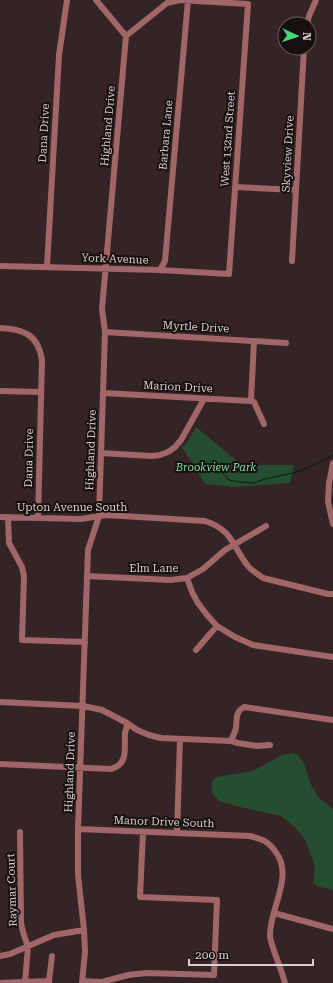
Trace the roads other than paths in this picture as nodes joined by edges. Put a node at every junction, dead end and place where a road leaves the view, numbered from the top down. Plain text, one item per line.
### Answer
1 (68, 0) edge
2 (96, 0) edge
3 (188, 0) edge
4 (316, 0) edge
5 (309, 16) edge
6 (126, 36) junction
7 (304, 56) edge
8 (235, 187) junction
9 (296, 190) junction
10 (292, 261) dead end
11 (0, 266) edge
12 (47, 267) junction
13 (106, 269) junction
14 (160, 270) junction
15 (229, 274) joint
16 (0, 328) edge
17 (105, 332) junction
18 (254, 341) junction
19 (286, 343) dead end
20 (0, 391) edge
21 (41, 392) junction
22 (103, 393) junction
23 (204, 399) junction
24 (251, 401) junction
25 (264, 424) dead end
26 (101, 453) junction
27 (333, 463) edge
28 (100, 516) junction
29 (0, 517) edge
30 (8, 517) junction
31 (38, 518) junction
32 (333, 523) edge
33 (266, 526) dead end
34 (234, 544) junction
35 (87, 576) junction
36 (187, 578) junction
37 (333, 594) edge
38 (217, 626) junction
39 (85, 642) junction
40 (196, 650) dead end
41 (333, 657) edge
42 (0, 702) edge
43 (82, 706) junction
44 (333, 720) edge
45 (128, 723) junction
46 (180, 739) junction
47 (232, 741) junction
48 (270, 745) dead end
49 (0, 764) edge
50 (80, 768) junction
51 (78, 829) junction
52 (20, 832) dead end
53 (143, 832) junction
54 (177, 833) junction
55 (274, 913) junction
56 (333, 929) edge
57 (84, 930) junction
58 (28, 946) junction
59 (0, 956) edge
60 (52, 956) dead end
61 (25, 982) edge
62 (49, 982) edge
63 (82, 982) edge
64 (0, 983) edge
65 (12, 983) edge
66 (285, 983) edge

1 - 12 street, Dana Drive
2 - 6 street
3 - 6 street
3 - 8 street, West 132nd Street
3 - 14 street, Barbara Lane
4 - 5 street
6 - 13 street, Highland Drive
7 - 9 street, Skyview Drive
8 - 9 street
8 - 15 street, West 132nd Street
9 - 10 street, Skyview Drive
11 - 12 street, York Avenue
12 - 13 street, York Avenue
13 - 14 street, York Avenue
13 - 17 street, Highland Drive
14 - 15 street, York Avenue
16 - 21 street, Dana Drive
17 - 18 street, Myrtle Drive
17 - 22 street, Highland Drive
18 - 19 street, Myrtle Drive
18 - 24 street
20 - 21 street
21 - 31 street, Dana Drive
22 - 23 street, Marion Drive
22 - 26 street, Highland Drive
23 - 24 street, Marion Drive
23 - 26 street
24 - 25 street
26 - 28 street, Highland Drive
27 - 32 street
28 - 31 street, Upton Avenue South
28 - 34 street, Upton Avenue South
28 - 35 street, Highland Drive
29 - 30 street, Upton Avenue South
30 - 31 street, Upton Avenue South
30 - 39 street
33 - 34 street, Elm Lane
34 - 36 street, Elm Lane
34 - 37 street, Upton Avenue South
35 - 36 street, Elm Lane
35 - 39 street, Highland Drive
36 - 38 street
38 - 40 street
38 - 41 street
39 - 43 street, Highland Drive
42 - 43 street
43 - 45 street
43 - 50 street, Highland Drive
44 - 47 street
45 - 46 street
45 - 50 street
46 - 47 street
46 - 54 street
47 - 48 street
49 - 50 street
50 - 51 street, Highland Drive
51 - 53 street, Manor Drive South
51 - 57 street, Highland Drive
52 - 58 street, Raymar Court
53 - 54 street, Manor Drive South
53 - 63 street
54 - 55 street, Manor Drive South
55 - 56 street
55 - 66 street, Manor Drive South
57 - 58 street
57 - 63 street, Highland Drive
58 - 59 street
58 - 61 street
60 - 62 street
61 - 62 street
61 - 65 street
64 - 65 street

